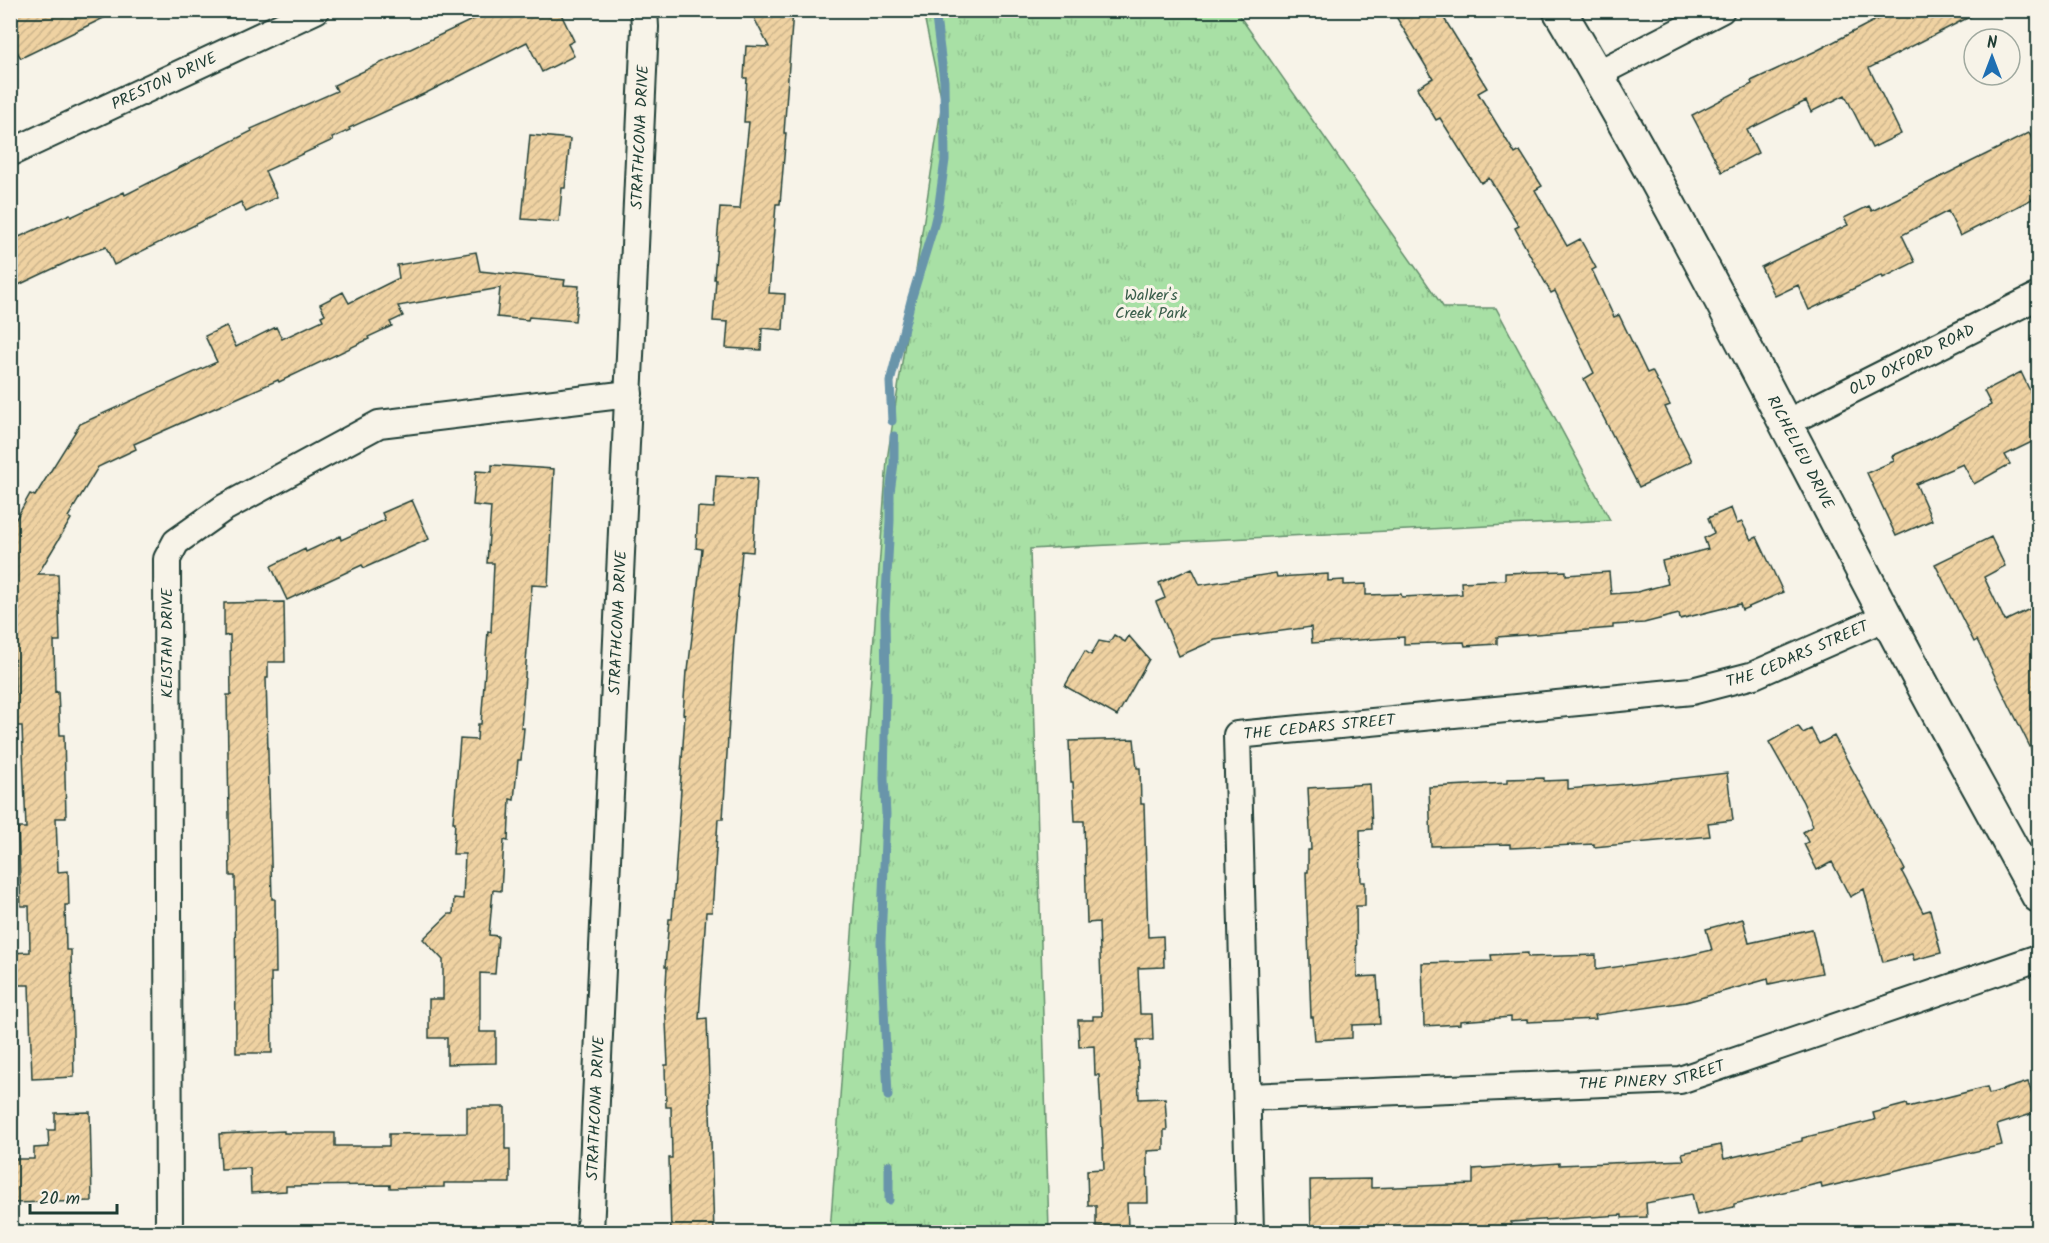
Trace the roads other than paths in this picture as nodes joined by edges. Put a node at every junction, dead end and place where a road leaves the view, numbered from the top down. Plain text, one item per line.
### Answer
1 (316, 10) edge
2 (644, 10) edge
3 (1559, 10) edge
4 (1721, 10) edge
5 (1597, 74) junction
6 (10, 153) edge
7 (2038, 296) edge
8 (628, 394) junction
9 (1786, 423) junction
10 (1886, 617) junction
11 (2038, 896) edge
12 (2038, 958) edge
13 (1247, 1097) junction
14 (169, 1233) edge
15 (590, 1233) edge
16 (1250, 1233) edge

1 - 6 street, PRESTON DRIVE
2 - 8 street, STRATHCONA DRIVE
3 - 5 street, RICHELIEU DRIVE
4 - 5 street
5 - 9 street, RICHELIEU DRIVE
7 - 9 street, OLD OXFORD ROAD
8 - 14 street, KEISTAN DRIVE
8 - 15 street, STRATHCONA DRIVE
9 - 10 street, RICHELIEU DRIVE
10 - 11 street, RICHELIEU DRIVE
10 - 13 street, THE CEDARS STREET
12 - 13 street, THE PINERY STREET
13 - 16 street, THE CEDARS STREET

